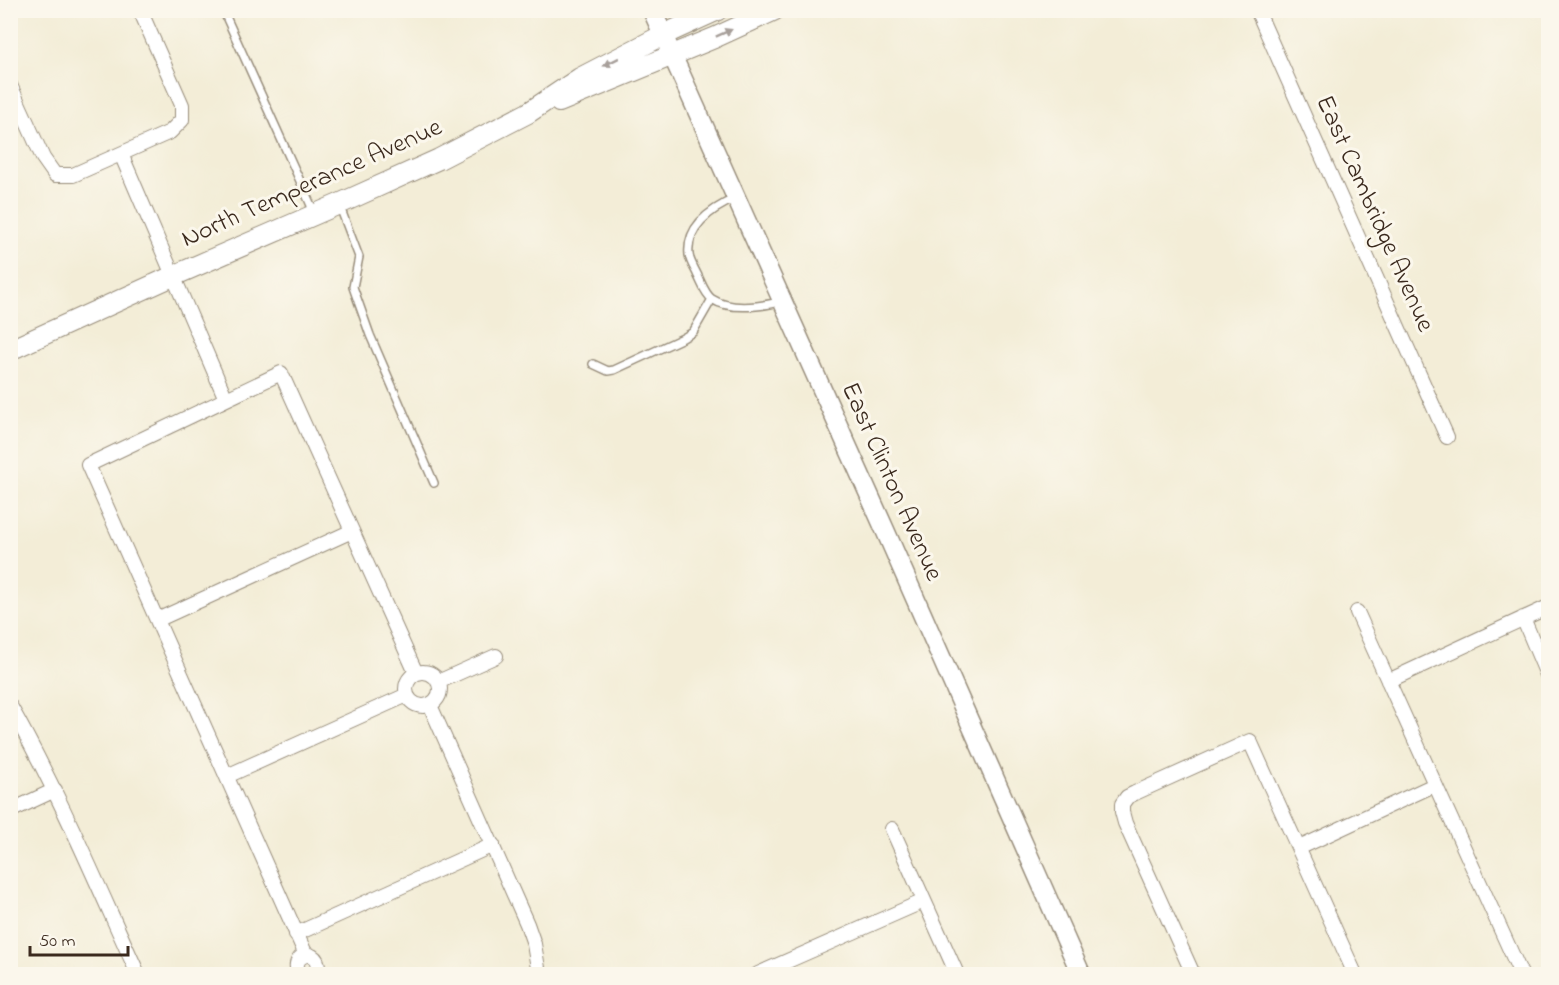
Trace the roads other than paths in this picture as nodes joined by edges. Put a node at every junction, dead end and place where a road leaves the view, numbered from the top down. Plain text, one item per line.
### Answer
1 (140, 10) edge
2 (223, 10) edge
3 (652, 10) edge
4 (718, 10) edge
5 (775, 10) edge
6 (1257, 10) edge
7 (663, 35) junction
8 (672, 55) junction
9 (10, 85) edge
10 (528, 113) junction
11 (121, 154) junction
12 (736, 198) junction
13 (339, 204) junction
14 (315, 215) junction
15 (173, 276) junction
16 (712, 299) junction
17 (116, 302) junction
18 (783, 302) junction
19 (10, 337) edge
20 (10, 350) edge
21 (593, 364) dead end
22 (226, 399) junction
23 (1446, 437) dead end
24 (434, 483) dead end
25 (352, 531) junction
26 (1548, 607) edge
27 (1357, 612) dead end
28 (1523, 618) junction
29 (157, 620) junction
30 (496, 656) dead end
31 (416, 673) junction
32 (1548, 677) edge
33 (1388, 681) junction
34 (438, 682) junction
35 (407, 695) junction
36 (430, 705) junction
37 (10, 706) edge
38 (227, 776) junction
39 (1434, 785) junction
40 (55, 790) junction
41 (10, 811) edge
42 (892, 828) dead end
43 (493, 845) junction
44 (1299, 848) junction
45 (924, 901) junction
46 (296, 934) junction
47 (306, 955) junction
48 (295, 973) edge
49 (313, 974) edge
50 (138, 975) edge
51 (539, 975) edge
52 (758, 975) edge
53 (957, 975) edge
54 (1081, 975) edge
55 (1193, 975) edge
56 (1355, 975) edge
57 (1521, 975) edge

1 - 11 street
2 - 14 lane
3 - 7 street, East Clinton Avenue
4 - 7 main road, North Temperance Avenue
8 -> 5 main road, North Temperance Avenue
6 - 23 street, East Cambridge Avenue
7 - 8 street, East Clinton Avenue
7 -> 10 main road, North Temperance Avenue
8 - 10 main road, North Temperance Avenue
8 - 12 street, East Clinton Avenue
9 - 11 street
10 - 13 main road, North Temperance Avenue
11 - 15 street
12 - 16 lane
12 - 18 street, East Clinton Avenue
13 - 14 main road, North Temperance Avenue
13 - 24 lane
14 - 15 main road, North Temperance Avenue
15 - 17 main road, North Temperance Avenue
15 - 22 street
16 - 18 lane
16 - 21 lane
17 - 19 main road, North Temperance Avenue
17 - 20 main road, North Temperance Avenue
18 - 54 street, East Clinton Avenue
22 - 25 street
22 - 29 street
25 - 29 street
25 - 31 street
26 - 28 street
27 - 33 street
28 - 32 street
28 - 33 street
29 - 38 street
30 - 34 street
31 - 34 street
31 - 35 street
33 - 39 street
34 - 36 street
35 - 36 street
35 - 38 street
36 - 43 street
37 - 40 street
38 - 46 street
39 - 44 street
39 - 57 street
40 - 41 street
40 - 50 street
42 - 45 street
43 - 46 street
43 - 51 street
44 - 55 street
44 - 56 street
45 - 52 street
45 - 53 street
46 - 47 street
47 - 48 street
47 - 49 street

